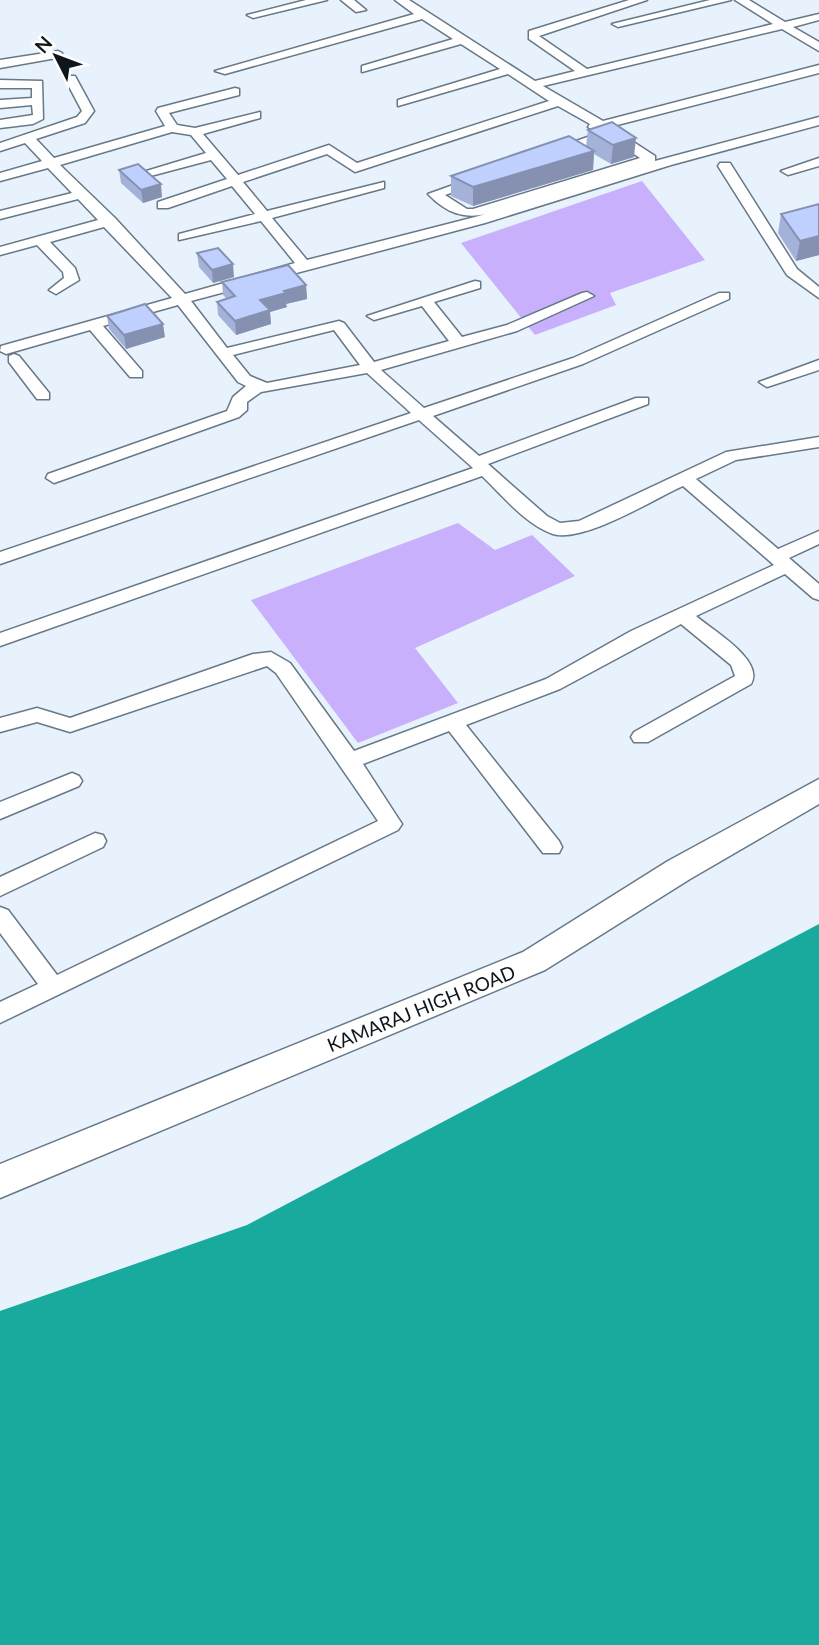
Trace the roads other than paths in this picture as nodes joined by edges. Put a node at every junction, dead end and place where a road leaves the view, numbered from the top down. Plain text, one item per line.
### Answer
1 (321, 0) edge
2 (347, 0) edge
3 (401, 0) edge
4 (641, 0) edge
5 (725, 0) edge
6 (741, 0) edge
7 (360, 10) dead end
8 (253, 15) dead end
9 (422, 15) junction
10 (819, 17) edge
11 (618, 24) dead end
12 (782, 24) junction
13 (462, 40) junction
14 (819, 47) edge
15 (58, 55) dead end
16 (0, 64) edge
17 (366, 69) dead end
18 (819, 69) edge
19 (509, 70) junction
20 (221, 71) dead end
21 (586, 73) junction
22 (71, 79) dead end
23 (0, 84) edge
24 (533, 85) junction
25 (235, 92) dead end
26 (38, 101) junction
27 (559, 102) junction
28 (402, 103) dead end
29 (0, 104) edge
30 (256, 115) dead end
31 (819, 121) edge
32 (7, 123) edge
33 (601, 125) junction
34 (172, 128) junction
35 (195, 132) junction
36 (23, 139) junction
37 (563, 144) junction
38 (0, 147) edge
39 (213, 155) junction
40 (523, 162) junction
41 (819, 162) edge
42 (51, 163) junction
43 (725, 166) dead end
44 (355, 168) junction
45 (788, 171) dead end
46 (148, 175) edge
47 (615, 175) junction
48 (0, 177) edge
49 (476, 178) junction
50 (234, 181) junction
51 (440, 181) dead end
52 (562, 187) junction
53 (82, 194) junction
54 (163, 205) dead end
55 (515, 205) junction
56 (0, 215) edge
57 (263, 216) junction
58 (110, 222) junction
59 (184, 237) dead end
60 (40, 240) junction
61 (0, 251) edge
62 (304, 265) junction
63 (475, 285) dead end
64 (56, 290) dead end
65 (587, 296) dead end
66 (724, 296) dead end
67 (819, 296) edge
68 (425, 300) junction
69 (183, 301) junction
70 (819, 310) edge
71 (374, 316) dead end
72 (94, 325) junction
73 (458, 342) junction
74 (5, 353) edge
75 (224, 353) junction
76 (819, 365) edge
77 (370, 368) junction
78 (136, 374) dead end
79 (767, 382) dead end
80 (253, 383) junction
81 (43, 396) dead end
82 (642, 401) dead end
83 (423, 416) junction
84 (815, 447) edge
85 (480, 466) junction
86 (54, 478) dead end
87 (684, 478) junction
88 (819, 537) edge
89 (0, 558) edge
90 (782, 562) junction
91 (819, 594) edge
92 (682, 615) junction
93 (3, 633) edge
94 (453, 722) junction
95 (0, 725) edge
96 (641, 737) dead end
97 (350, 761) junction
98 (72, 781) dead end
99 (819, 790) edge
100 (0, 811) edge
101 (95, 841) dead end
102 (551, 847) dead end
103 (0, 887) edge
104 (0, 916) edge
105 (52, 985) junction
106 (0, 1013) edge
107 (0, 1181) edge

1 - 8 street
2 - 7 street
3 - 9 street
4 - 21 street
5 - 11 street
6 - 12 street
9 - 13 street
9 - 20 street
10 - 12 street
12 - 14 street
12 - 21 street
13 - 17 street
13 - 19 street
15 - 16 street
18 - 33 street
19 - 24 street
19 - 28 street
21 - 24 street
22 - 36 street
23 - 26 street
24 - 27 street
25 - 34 street
26 - 29 street
26 - 32 street
27 - 33 street
27 - 44 street
30 - 35 street
31 - 47 street
32 - 36 street
33 - 37 street
34 - 35 street
34 - 42 street
35 - 39 street
36 - 38 street
36 - 42 street
37 - 40 street
37 - 47 street
37 - 47 street
37 - 51 street
39 - 46 street
39 - 50 street
40 - 49 street
40 - 52 street
41 - 45 street
42 - 48 street
42 - 53 street
43 - 67 street
44 - 50 street
44 - 57 street
47 - 52 street
47 - 55 street
49 - 55 street
49 - 55 street
50 - 54 street
50 - 57 street
52 - 55 street
53 - 56 street
53 - 58 street
55 - 62 street
57 - 59 street
57 - 62 street
58 - 60 street
58 - 69 street
60 - 61 street
60 - 64 street
62 - 69 street
63 - 68 street
65 - 73 street
66 - 83 street
67 - 70 street
68 - 71 street
68 - 73 street
69 - 72 street
69 - 75 street
72 - 74 street
72 - 78 street
73 - 77 street
74 - 81 street
75 - 77 street
75 - 80 street
76 - 79 street
77 - 80 street
77 - 83 street
80 - 86 street
82 - 85 street
83 - 85 street
83 - 89 street
84 - 87 street
85 - 87 street
85 - 93 street
87 - 90 street
88 - 90 street
90 - 91 street
90 - 92 street
92 - 94 street
92 - 96 street
94 - 97 street
94 - 102 street
95 - 97 street
97 - 105 street
98 - 100 street
99 - 107 street, KAMARAJ HIGH ROAD
101 - 103 street
104 - 105 street
105 - 106 street

